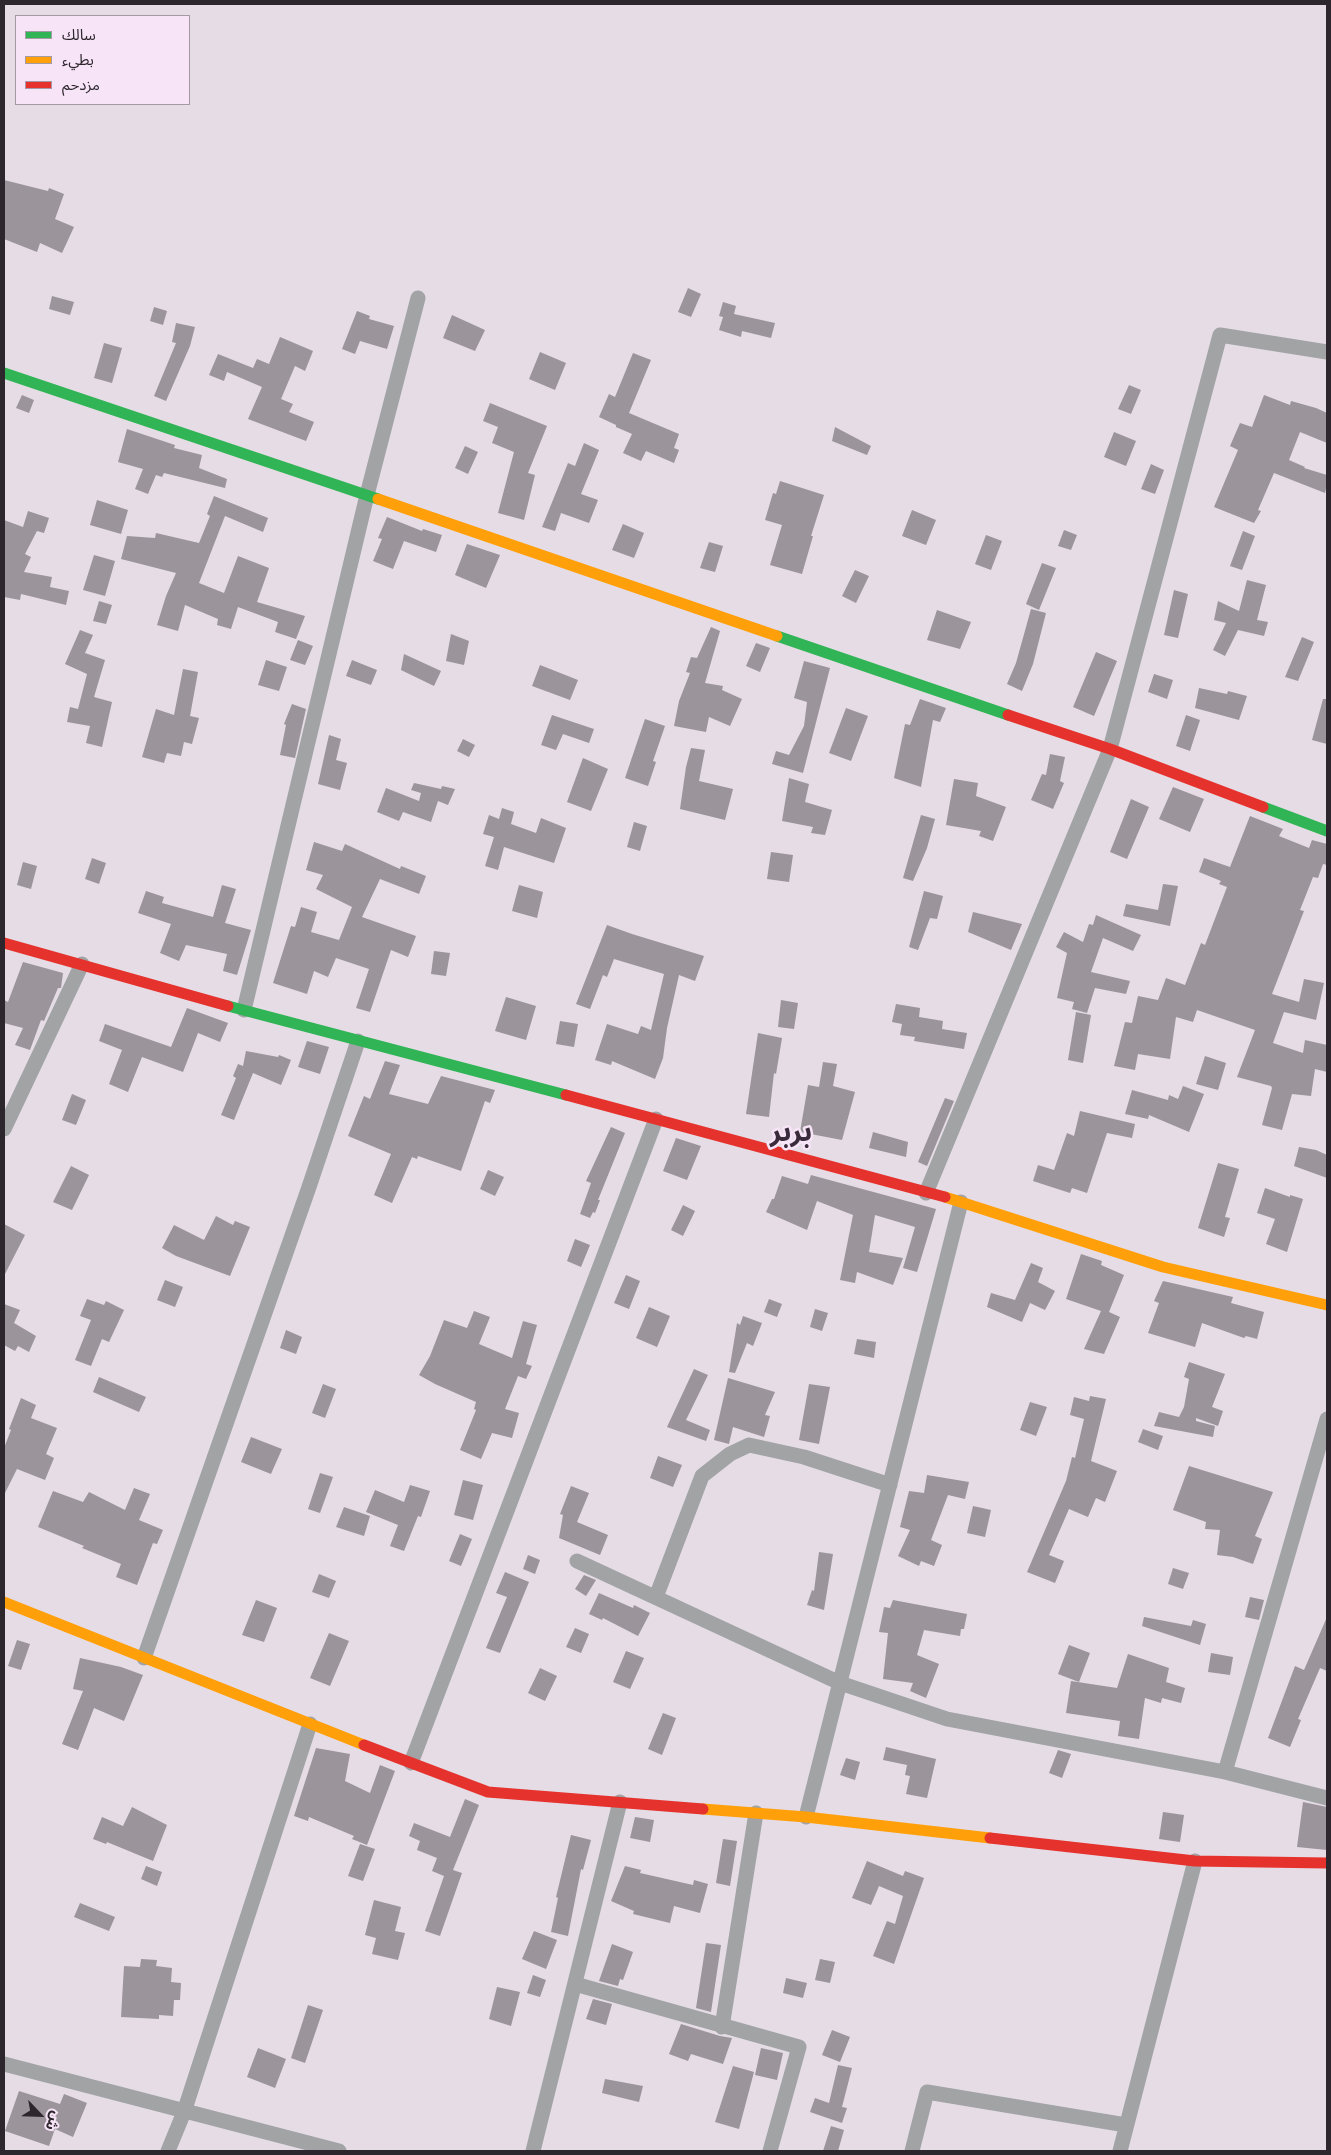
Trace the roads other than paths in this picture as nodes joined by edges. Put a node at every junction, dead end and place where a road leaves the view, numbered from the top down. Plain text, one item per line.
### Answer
1 (418, 298) dead end
2 (1327, 352) edge
3 (4, 374) edge
4 (367, 495) junction
5 (1110, 749) junction
6 (1327, 831) edge
7 (4, 942) edge
8 (82, 964) junction
9 (244, 1010) junction
10 (358, 1041) junction
11 (656, 1119) junction
12 (4, 1129) edge
13 (926, 1192) junction
14 (961, 1202) junction
15 (1327, 1305) edge
16 (1327, 1419) edge
17 (890, 1485) junction
18 (577, 1561) dead end
19 (656, 1597) junction
20 (4, 1602) edge
21 (144, 1658) junction
22 (840, 1683) junction
23 (310, 1724) junction
24 (411, 1763) junction
25 (1225, 1772) junction
26 (1327, 1798) edge
27 (620, 1802) junction
28 (756, 1813) junction
29 (806, 1817) junction
30 (1195, 1861) junction
31 (1327, 1863) edge
32 (575, 1984) junction
33 (722, 2027) junction
34 (4, 2064) edge
35 (184, 2112) junction
36 (1126, 2125) junction
37 (168, 2151) edge
38 (339, 2151) edge
39 (533, 2151) edge
40 (770, 2151) edge
41 (912, 2151) edge
42 (1120, 2151) edge

1 - 4 street
2 - 5 street
3 - 4 street
4 - 5 street
4 - 9 street
5 - 6 street
5 - 13 street
7 - 8 street
8 - 9 street
8 - 12 street
9 - 10 street
10 - 11 street
10 - 21 street
11 - 13 street
11 - 24 street
13 - 14 street
14 - 15 street
14 - 17 street
16 - 25 street
17 - 19 street
17 - 22 street
18 - 19 street
19 - 22 street
20 - 21 street
21 - 23 street
22 - 25 street
22 - 29 street
23 - 24 street
23 - 35 street
24 - 27 street
25 - 26 street
27 - 28 street
27 - 32 street
28 - 29 street
28 - 33 street
29 - 30 street
30 - 31 street
30 - 36 street
32 - 33 street
32 - 39 street
33 - 40 street
34 - 35 street
35 - 37 street
35 - 38 street
36 - 41 street
36 - 42 street

